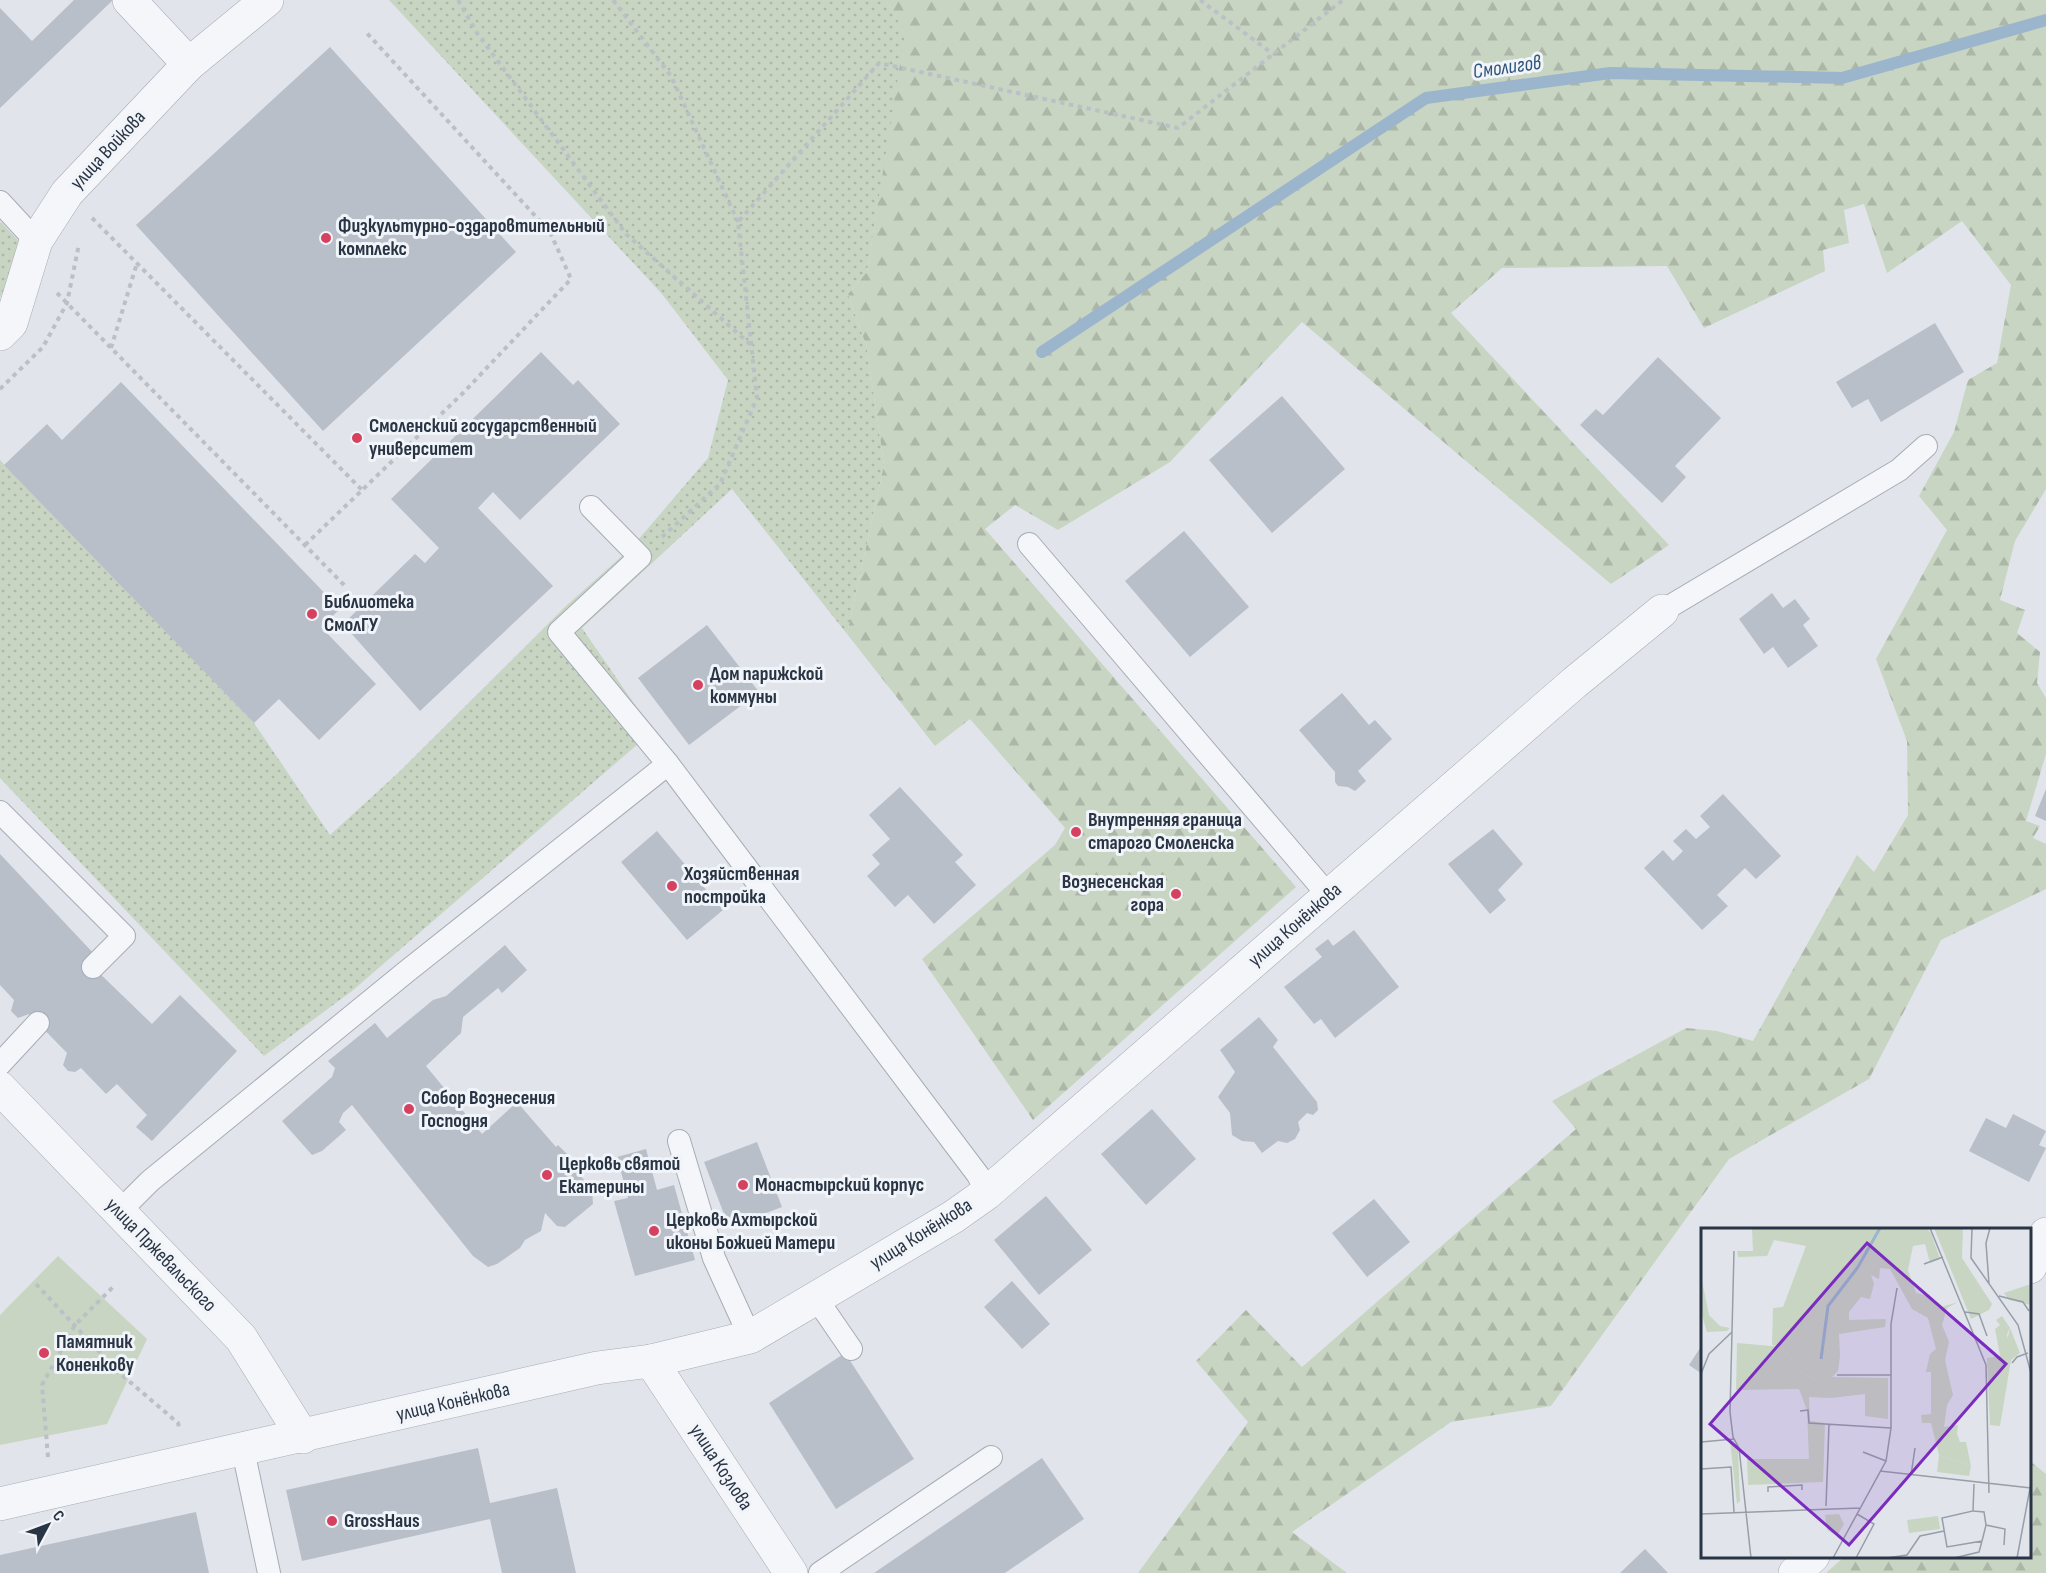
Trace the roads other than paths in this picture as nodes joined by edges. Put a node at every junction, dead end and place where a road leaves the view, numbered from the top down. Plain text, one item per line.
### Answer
1 (129, 0) edge
2 (267, 0) edge
3 (189, 64) junction
4 (0, 202) edge
5 (32, 253) junction
6 (0, 334) edge
7 (1926, 446) dead end
8 (591, 507) dead end
9 (1029, 544) dead end
10 (1662, 611) joint
11 (668, 764) junction
12 (0, 812) edge
13 (1329, 896) junction
14 (93, 967) dead end
15 (38, 1023) dead end
16 (0, 1064) edge
17 (0, 1088) edge
18 (679, 1141) dead end
19 (987, 1193) junction
20 (120, 1211) junction
21 (2046, 1234) edge
22 (2031, 1265) edge
23 (816, 1298) junction
24 (750, 1337) junction
25 (851, 1349) dead end
26 (651, 1361) junction
27 (303, 1437) junction
28 (243, 1450) junction
29 (991, 1457) dead end
30 (0, 1504) edge
31 (1812, 1558) edge
32 (269, 1573) edge
33 (791, 1573) edge
34 (820, 1573) edge
35 (1796, 1573) edge

1 - 3 street
2 - 3 street, улица Войкова
3 - 5 street, улица Войкова
4 - 5 lane
5 - 6 street, улица Войкова
7 - 10 lane
8 - 11 lane
9 - 13 lane
10 - 13 street, улица Конёнкова
11 - 19 lane
11 - 20 lane
12 - 14 lane
13 - 19 street, улица Конёнкова
15 - 16 lane
17 - 20 street, улица Пржевальского
18 - 24 lane
19 - 23 street, улица Конёнкова
20 - 27 street, улица Пржевальского
21 - 22 street
23 - 24 street, улица Конёнкова
23 - 25 lane
24 - 26 street, улица Конёнкова
26 - 27 street, улица Конёнкова
26 - 33 street, улица Козлова
27 - 28 street, улица Конёнкова
28 - 30 street, улица Конёнкова
28 - 32 lane
29 - 34 lane
31 - 35 street

